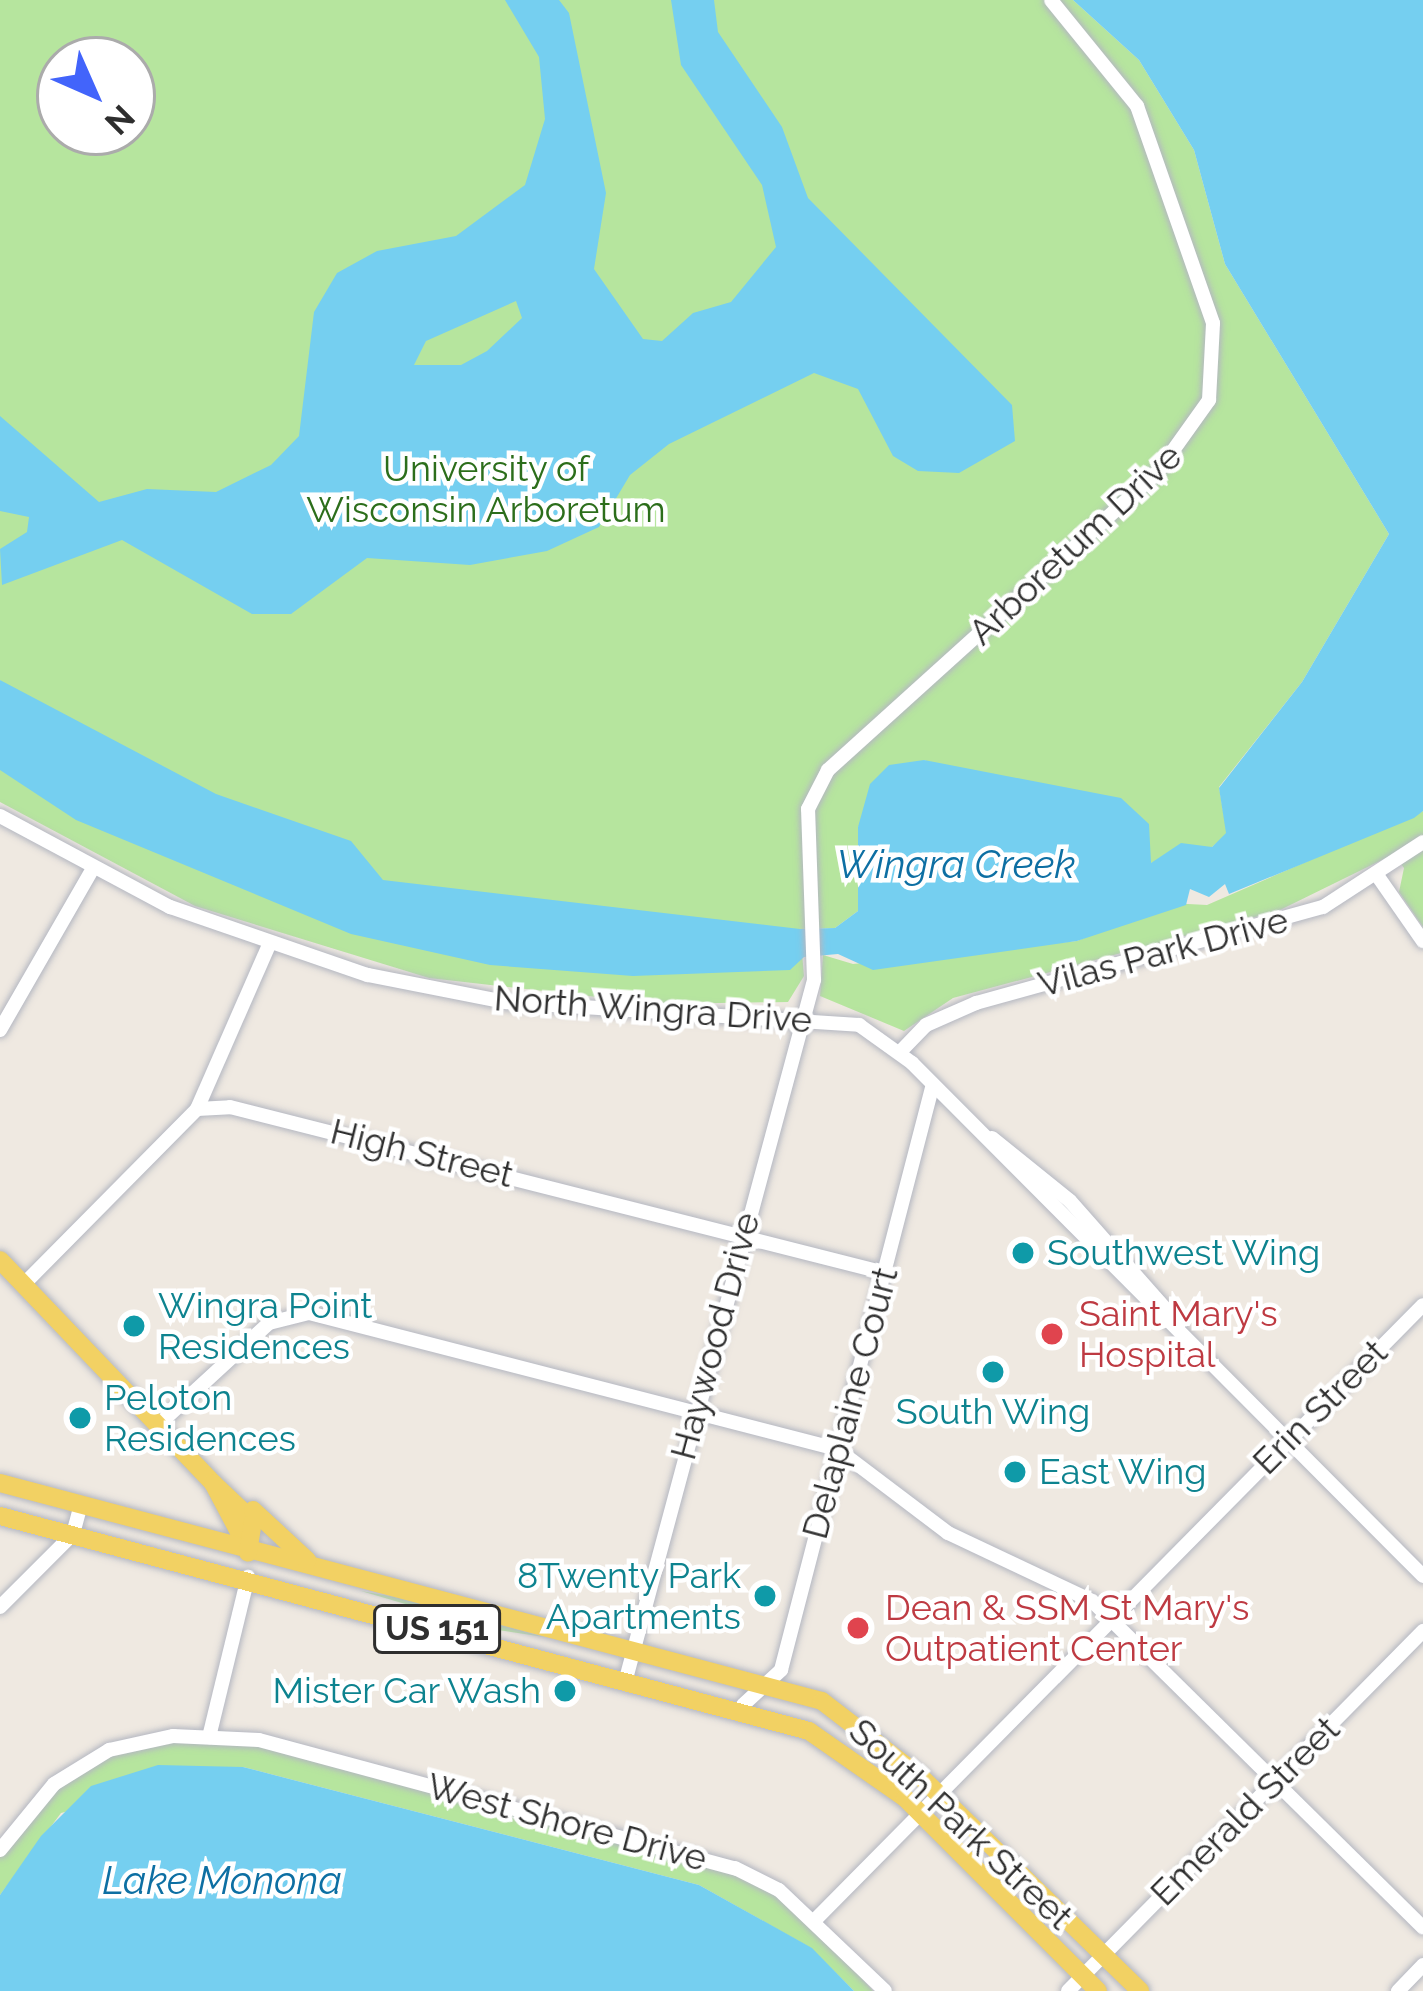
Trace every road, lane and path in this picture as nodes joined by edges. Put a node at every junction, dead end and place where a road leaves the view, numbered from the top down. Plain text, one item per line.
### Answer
1 (1051, 0) edge
2 (0, 816) edge
3 (1423, 842) edge
4 (92, 870) junction
5 (1379, 878) junction
6 (1423, 941) edge
7 (269, 945) junction
8 (809, 999) joint
9 (800, 1018) junction
10 (0, 1030) edge
11 (900, 1052) junction
12 (933, 1084) junction
13 (197, 1109) junction
14 (742, 1235) junction
15 (0, 1260) edge
16 (885, 1273) junction
17 (23, 1285) junction
18 (1423, 1305) edge
19 (696, 1412) junction
20 (157, 1426) junction
21 (1288, 1439) junction
22 (837, 1449) junction
23 (0, 1483) edge
24 (213, 1484) junction
25 (236, 1495) junction
26 (81, 1505) junction
27 (0, 1516) edge
28 (74, 1534) junction
29 (248, 1549) junction
30 (314, 1567) junction
31 (1423, 1576) edge
32 (248, 1577) junction
33 (0, 1606) edge
34 (1111, 1619) junction
35 (1423, 1631) edge
36 (634, 1645) junction
37 (627, 1675) junction
38 (775, 1684) junction
39 (743, 1706) junction
40 (209, 1737) junction
41 (1275, 1781) junction
42 (938, 1795) junction
43 (919, 1814) junction
44 (0, 1850) edge
45 (814, 1921) junction
46 (1423, 1927) edge
47 (1103, 1955) junction
48 (1423, 1965) edge
49 (1083, 1976) junction
50 (885, 1991) edge
51 (1068, 1991) edge
52 (1098, 1991) edge
53 (1140, 1991) edge
54 (1398, 1991) edge

1 - 8 street, Arboretum Drive
2 - 4 street, North Wingra Drive
3 - 5 street, Vilas Park Drive
4 - 7 street, North Wingra Drive
4 - 10 street
5 - 6 street
5 - 11 street, Vilas Park Drive
7 - 9 street, North Wingra Drive
7 - 13 street
8 - 9 street, Haywood Drive
9 - 11 street, North Wingra Drive
9 - 14 street, Haywood Drive
11 - 12 street, North Wingra Drive
12 - 16 street, Delaplaine Court
12 - 21 street, North Wingra Drive
13 - 14 street, High Street
13 - 17 street
14 - 16 street, High Street
14 - 19 street, Haywood Drive
15 - 17 main road
16 - 22 street, Delaplaine Court
17 - 20 main road
18 - 21 street, Erin Street
19 - 20 street
19 - 22 street
19 - 36 street, Haywood Drive
20 - 24 main road
21 - 31 street, North Wingra Drive
21 - 34 street, Erin Street
22 - 34 street
22 - 38 street, Delaplaine Court
23 - 26 main road, South Park Street / US 151
24 - 25 main road
24 - 29 main road
25 - 29 main road
25 - 30 main road
26 - 28 street
26 - 29 main road, South Park Street / US 151
27 - 28 main road, South Park Street / US 151
28 - 32 main road, South Park Street / US 151
28 - 33 street
29 - 30 main road, South Park Street / US 151
29 - 32 main road
30 - 36 main road, South Park Street / US 151
32 - 37 main road, South Park Street / US 151
32 - 40 street
34 - 41 street
34 - 42 street, Erin Street
35 - 41 street, Emerald Street
36 - 37 street, Haywood Drive
36 - 38 main road, South Park Street / US 151
37 - 39 main road, South Park Street / US 151
38 - 39 street
38 - 42 main road, South Park Street / US 151
39 - 43 main road, South Park Street / US 151
40 - 44 street, West Shore Drive
40 - 45 street, West Shore Drive
41 - 46 street
41 - 47 street, Emerald Street
42 - 43 street, Erin Street
42 - 47 main road, South Park Street / US 151
43 - 45 street, Erin Street
43 - 49 main road, South Park Street / US 151
45 - 50 street, West Shore Drive
47 - 49 street, Emerald Street
47 - 53 main road, South Park Street / US 151
48 - 54 street
49 - 51 street, Emerald Street
49 - 52 main road, South Park Street / US 151

